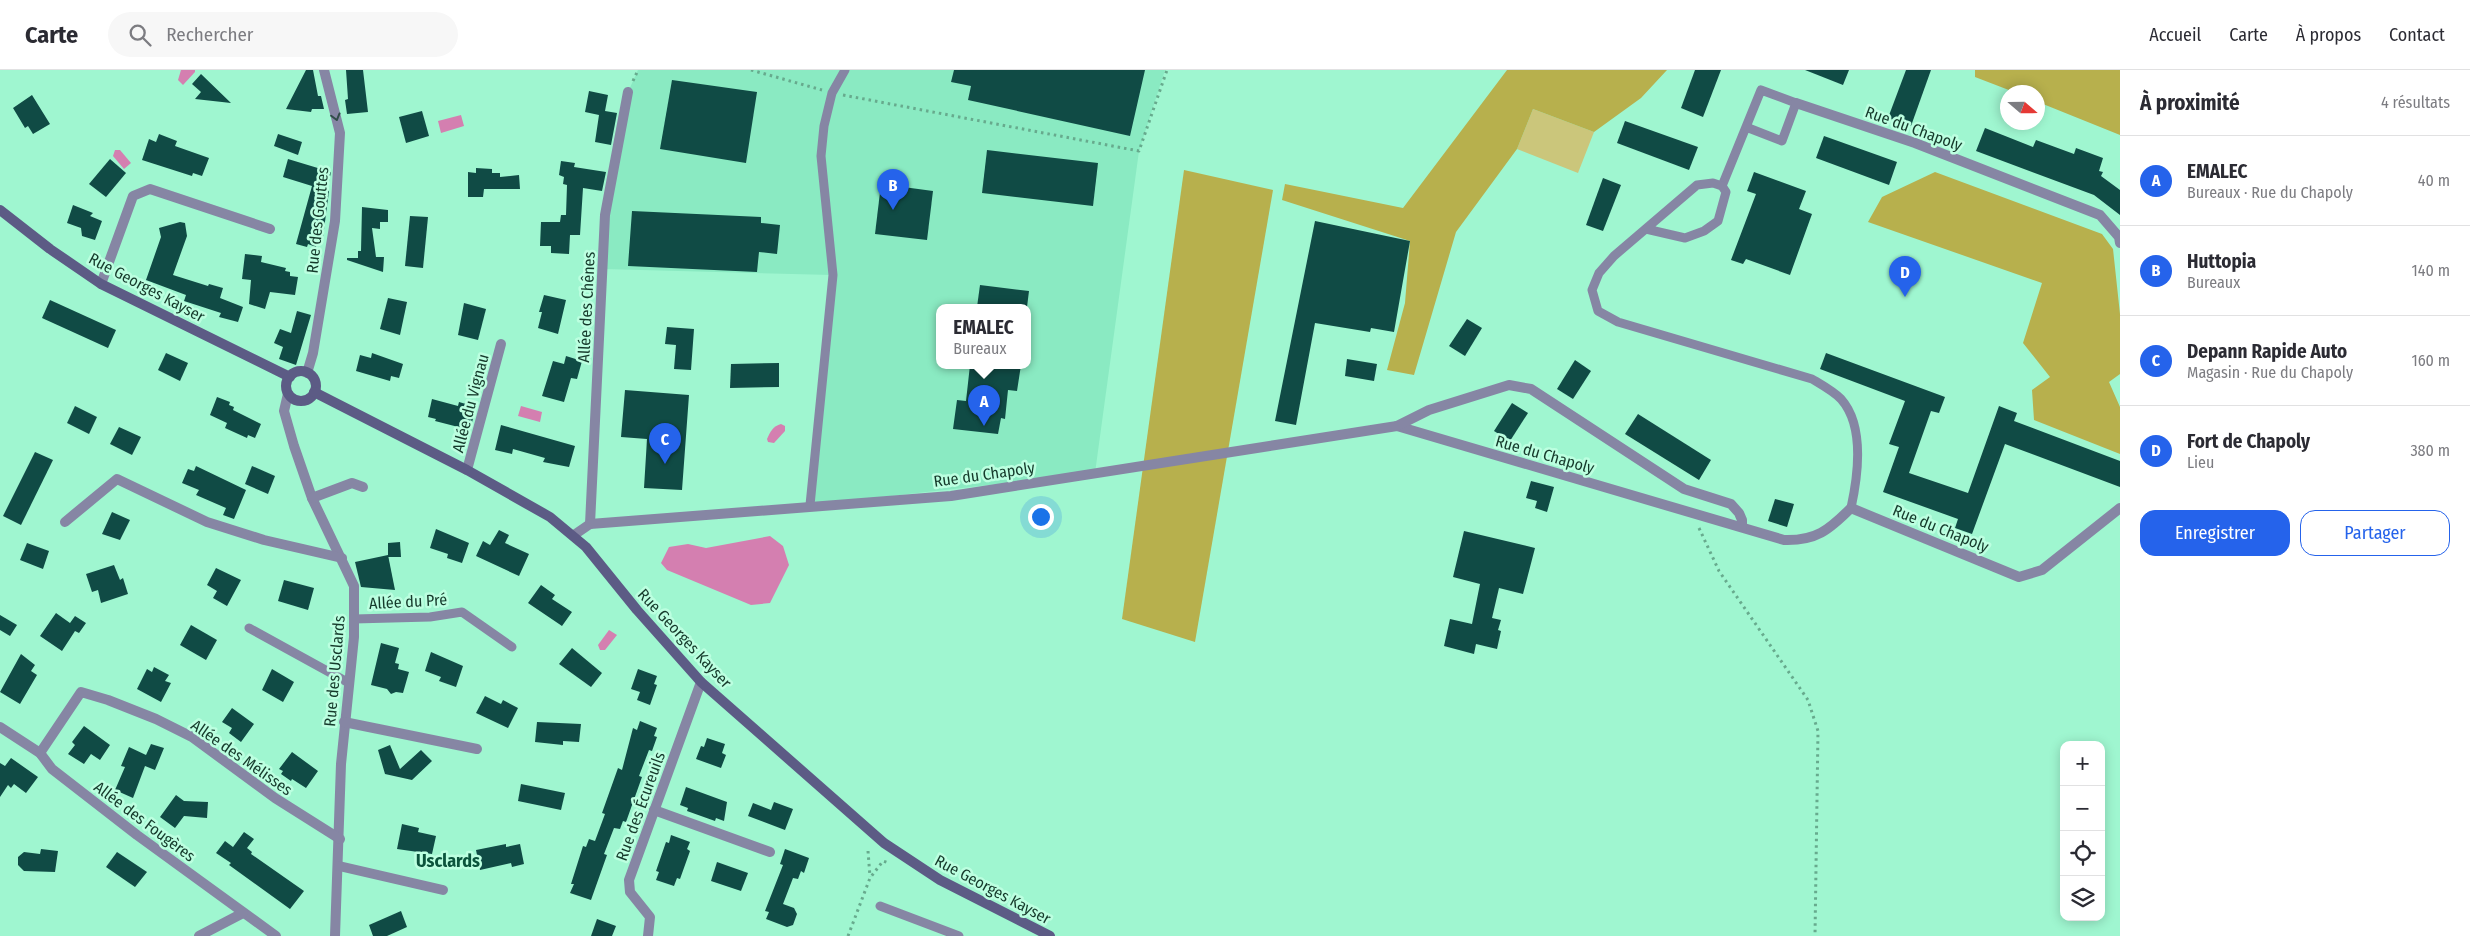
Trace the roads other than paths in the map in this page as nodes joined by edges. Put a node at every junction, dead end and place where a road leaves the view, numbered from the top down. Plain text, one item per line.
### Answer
1 (324, 70) edge
2 (846, 70) edge
3 (628, 92) dead end
4 (1796, 103) junction
5 (1746, 127) junction
6 (1722, 186) junction
7 (0, 210) edge
8 (270, 229) dead end
9 (1646, 229) junction
10 (2120, 243) edge
11 (101, 284) junction
12 (501, 344) dead end
13 (307, 373) junction
14 (290, 377) junction
15 (314, 392) junction
16 (288, 394) junction
17 (1397, 426) junction
18 (467, 470) junction
19 (363, 487) dead end
20 (312, 498) junction
21 (810, 506) junction
22 (1851, 508) junction
23 (2120, 508) edge
24 (65, 522) dead end
25 (590, 524) junction
26 (1742, 527) junction
27 (574, 535) junction
28 (342, 558) junction
29 (354, 619) junction
30 (248, 628) dead end
31 (512, 646) dead end
32 (701, 682) junction
33 (349, 683) junction
34 (344, 722) junction
35 (0, 727) edge
36 (478, 749) dead end
37 (40, 754) junction
38 (654, 810) junction
39 (340, 839) junction
40 (770, 852) dead end
41 (339, 866) junction
42 (443, 890) dead end
43 (880, 906) dead end
44 (244, 913) junction
45 (199, 936) edge
46 (276, 936) edge
47 (335, 936) edge
48 (648, 936) edge
49 (959, 936) edge
50 (1050, 936) edge

1 -> 13 street, Rue des Gouttes
2 - 21 lane
3 - 25 street, Allée des Chênes
4 - 5 lane
4 - 5 lane
4 - 10 street, Rue du Chapoly
5 - 6 lane
6 - 9 lane
6 - 9 lane
7 - 11 street, Rue Georges Kayser
8 - 11 street
9 - 22 lane
11 - 14 street, Rue Georges Kayser
12 - 18 street, Allée du Vignau
13 - 14 street
13 - 15 street
14 - 16 street
15 - 16 street
15 - 18 street, Rue Georges Kayser
16 - 20 street, Rue des Usclards
17 - 21 street, Rue du Chapoly
17 - 26 street, Rue du Chapoly
17 - 26 street, Rue du Chapoly
18 - 27 street, Rue Georges Kayser
19 - 20 street
20 - 28 street, Rue des Usclards
21 - 25 street, Rue du Chapoly
22 - 23 street, Rue du Chapoly
22 - 26 street, Rue du Chapoly
24 - 28 street
25 - 27 street, Rue du Chapoly
27 - 32 street, Rue Georges Kayser
28 - 29 street, Rue des Usclards
29 - 31 lane, Allée du Pré
29 - 33 street, Rue des Usclards
30 - 33 lane
32 - 38 street, Rue des Écureuils
32 - 50 street, Rue Georges Kayser
33 - 34 street, Rue des Usclards
34 - 36 street
34 - 39 street, Rue des Usclards
35 - 37 street, Allée des Fougères
37 - 39 street, Allée des Mélisses
37 - 44 street, Allée des Fougères
38 - 40 street
38 - 48 street, Rue des Écureuils
39 - 41 street, Rue des Usclards
41 - 42 street
41 - 47 street, Rue des Usclards
43 - 49 lane
44 - 45 street
44 - 46 street, Allée des Fougères

